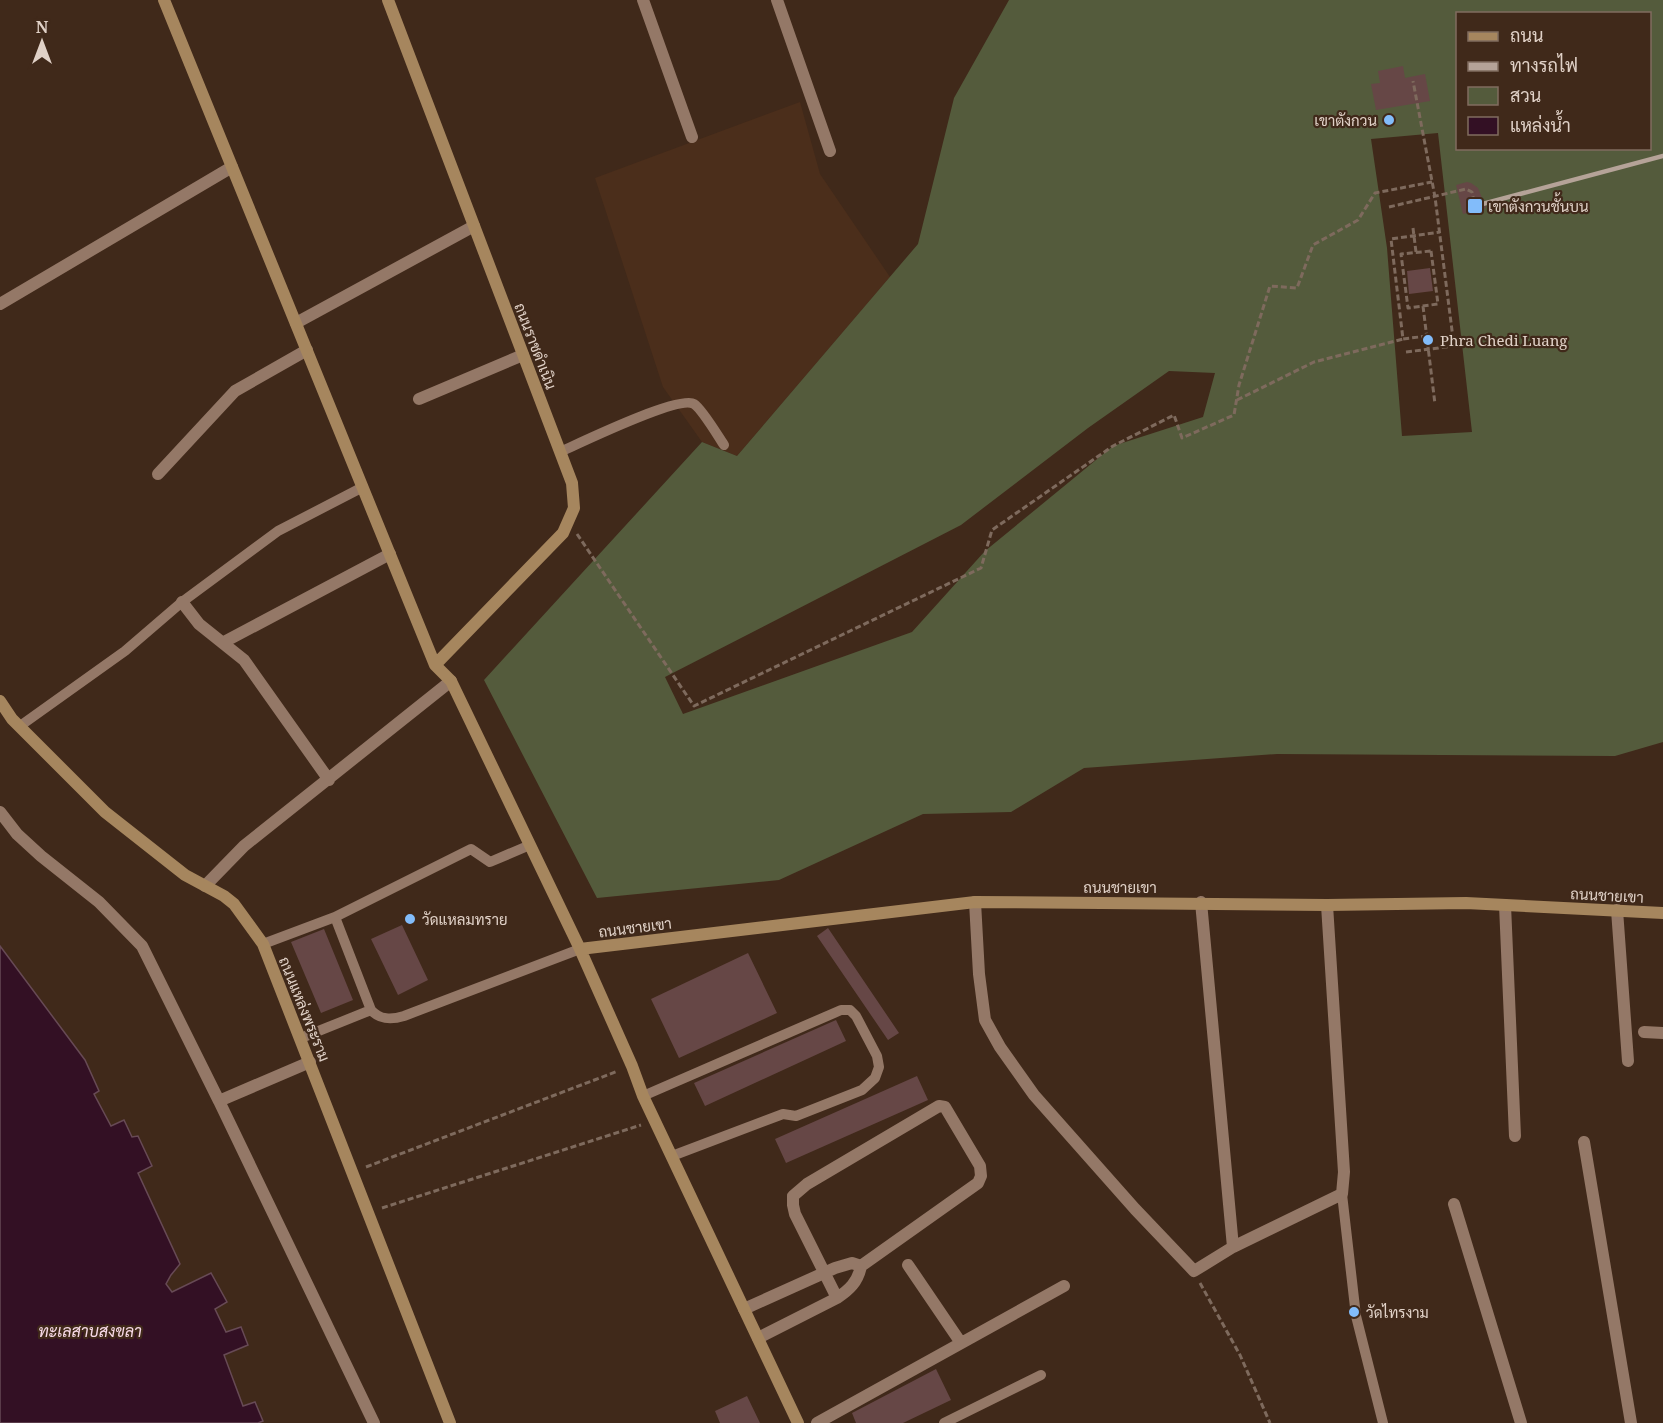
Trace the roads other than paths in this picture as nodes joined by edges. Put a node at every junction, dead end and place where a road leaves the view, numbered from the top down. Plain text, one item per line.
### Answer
1 (164, 0) edge
2 (388, 0) edge
3 (643, 0) edge
4 (777, 0) edge
5 (692, 137) dead end
6 (830, 151) dead end
7 (232, 167) junction
8 (474, 226) junction
9 (0, 304) edge
10 (296, 323) junction
11 (307, 350) junction
12 (523, 355) junction
13 (419, 399) dead end
14 (724, 445) dead end
15 (560, 452) junction
16 (158, 474) dead end
17 (363, 488) junction
18 (390, 554) junction
19 (182, 602) junction
20 (224, 642) junction
21 (435, 664) junction
22 (451, 681) junction
23 (0, 701) edge
24 (20, 726) junction
25 (329, 780) junction
26 (0, 812) edge
27 (530, 845) junction
28 (205, 886) junction
29 (975, 902) junction
30 (1201, 902) junction
31 (1327, 904) junction
32 (1505, 905) junction
33 (1617, 910) junction
34 (1663, 913) edge
35 (335, 917) junction
36 (263, 944) junction
37 (580, 949) junction
38 (371, 1010) junction
39 (1644, 1032) dead end
40 (1663, 1033) edge
41 (301, 1038) junction
42 (1628, 1061) dead end
43 (310, 1062) junction
44 (643, 1096) junction
45 (219, 1101) junction
46 (1515, 1136) dead end
47 (1584, 1142) dead end
48 (672, 1156) junction
49 (1342, 1194) junction
50 (1454, 1204) dead end
51 (1233, 1247) junction
52 (908, 1265) dead end
53 (861, 1266) junction
54 (822, 1272) junction
55 (1064, 1286) dead end
56 (837, 1298) junction
57 (744, 1310) junction
58 (758, 1338) junction
59 (961, 1343) junction
60 (1041, 1375) dead end
61 (374, 1423) edge
62 (450, 1423) edge
63 (798, 1423) edge
64 (817, 1423) edge
65 (944, 1423) edge
66 (1383, 1423) edge
67 (1521, 1423) edge
68 (1631, 1423) edge

1 - 7 street
2 - 8 street, ถนนราชดำเนิน
3 - 5 street
4 - 6 street
7 - 9 street
7 - 10 street
8 - 10 street
8 - 12 street, ถนนราชดำเนิน
10 - 11 street
11 - 16 street
11 - 17 street
12 - 13 street
12 - 15 street, ถนนราชดำเนิน
14 - 15 lane
15 - 21 street, ถนนราชดำเนิน
17 - 18 street
17 - 19 lane
18 - 20 street
18 - 21 street
19 - 20 street
19 - 24 lane
20 - 25 street
21 - 22 street
22 - 25 street
22 - 27 street
23 - 24 street, ถนนแหล่งพระราม
24 - 28 street, ถนนแหล่งพระราม
25 - 28 street
26 - 45 street
27 - 35 lane
27 - 37 street
28 - 36 street, ถนนแหล่งพระราม
29 - 30 street, ถนนชายเขา
29 - 37 street, ถนนชายเขา
29 - 51 street
30 - 31 street, ถนนชายเขา
30 - 51 street
31 - 32 street, ถนนชายเขา
31 - 49 street
32 - 33 street, ถนนชายเขา
32 - 46 street
33 - 34 street, ถนนชายเขา
33 - 42 street
35 - 36 lane
35 - 38 lane
36 - 41 street, ถนนแหล่งพระราม
37 - 38 lane
37 - 44 street
38 - 41 lane
39 - 40 street
41 - 43 street, ถนนแหล่งพระราม
43 - 45 street
43 - 62 street, ถนนแหล่งพระราม
44 - 48 street
44 - 48 lane
45 - 61 street
47 - 68 street
48 - 57 street
49 - 51 street
49 - 66 lane
50 - 67 street
52 - 59 street
53 - 54 street
53 - 54 street
53 - 56 street
54 - 56 street
54 - 57 street
55 - 59 street
56 - 58 street
57 - 58 street
58 - 63 street
59 - 64 street
60 - 65 lane

